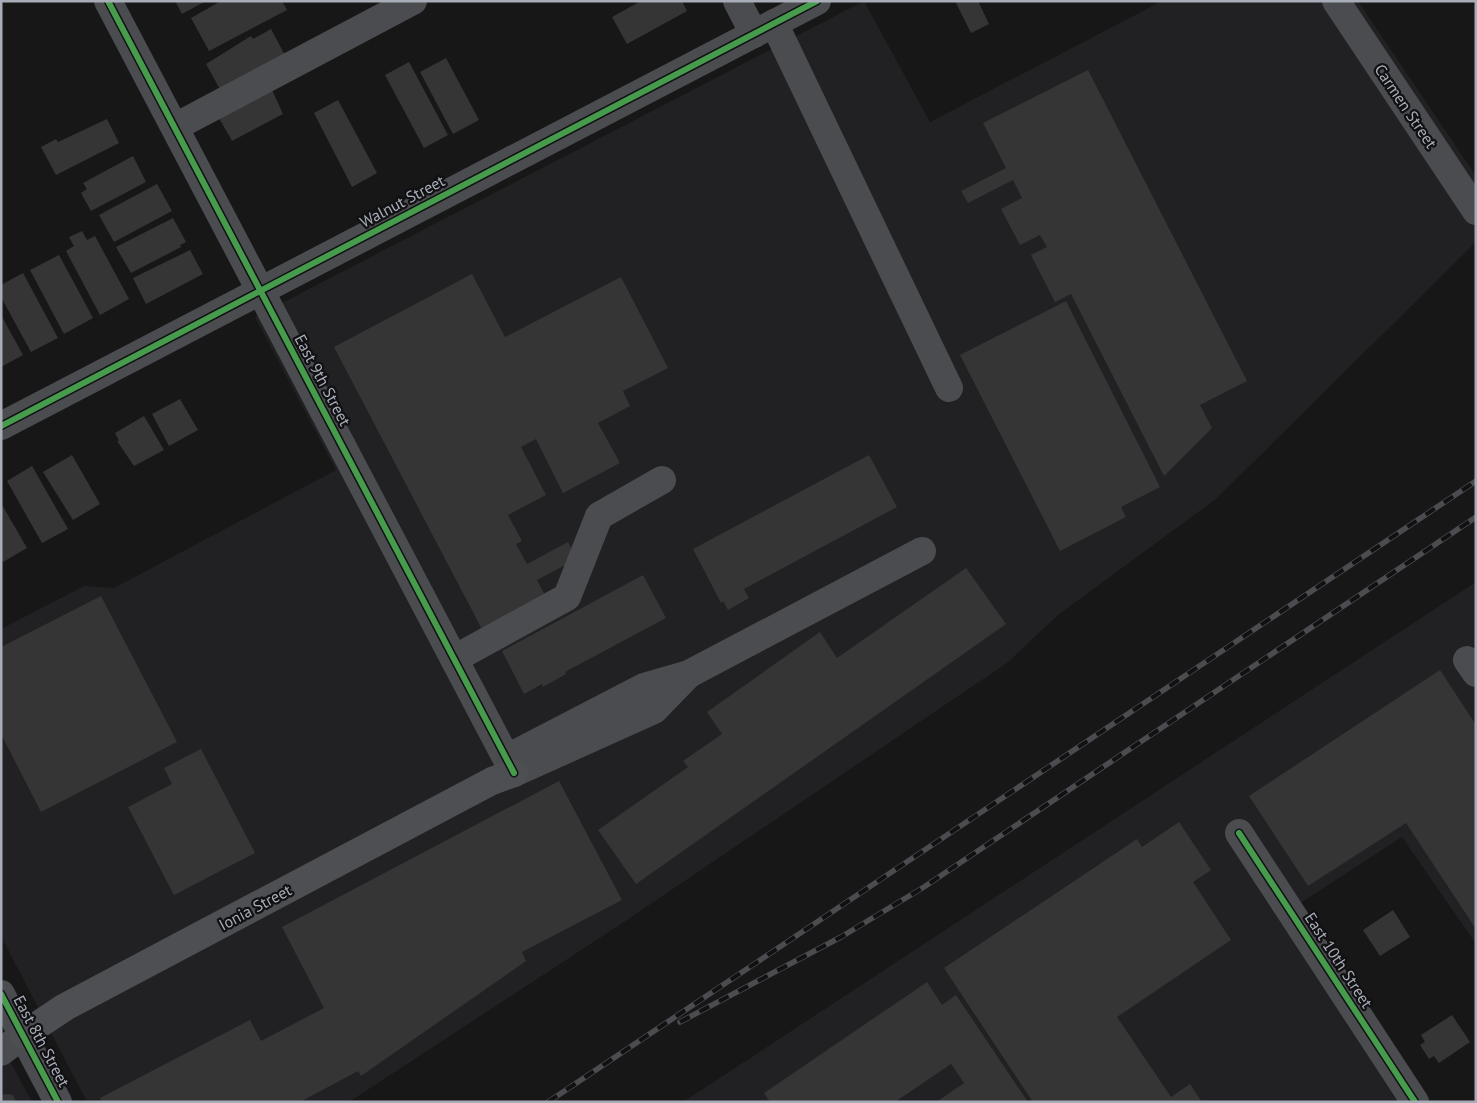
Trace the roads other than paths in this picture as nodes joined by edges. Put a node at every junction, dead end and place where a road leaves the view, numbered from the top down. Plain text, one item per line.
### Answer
1 (108, 1) edge
2 (737, 1) edge
3 (817, 1) edge
4 (1336, 1) edge
5 (409, 2) edge
6 (764, 28) junction
7 (174, 127) junction
8 (1476, 211) edge
9 (261, 291) junction
10 (949, 388) dead end
11 (1, 426) edge
12 (662, 480) dead end
13 (922, 551) dead end
14 (454, 659) junction
15 (510, 766) junction
16 (1239, 833) dead end
17 (1, 994) edge
18 (23, 1035) junction
19 (1, 1052) edge
20 (58, 1102) edge
21 (1415, 1102) edge

1 - 7 street, East 9th Street
2 - 6 street
3 - 6 street, Walnut Street
4 - 8 street, Carmen Street
5 - 7 street
6 - 9 street, Walnut Street
6 - 10 street
7 - 9 street, East 9th Street
9 - 11 street, Walnut Street
9 - 14 street, East 9th Street
12 - 14 street
13 - 15 street
14 - 15 street, East 9th Street
15 - 18 main road, Ionia Street
16 - 21 street, East 10th Street
17 - 18 street, East 8th Street
18 - 19 street, Ionia Street
18 - 20 street, East 8th Street

